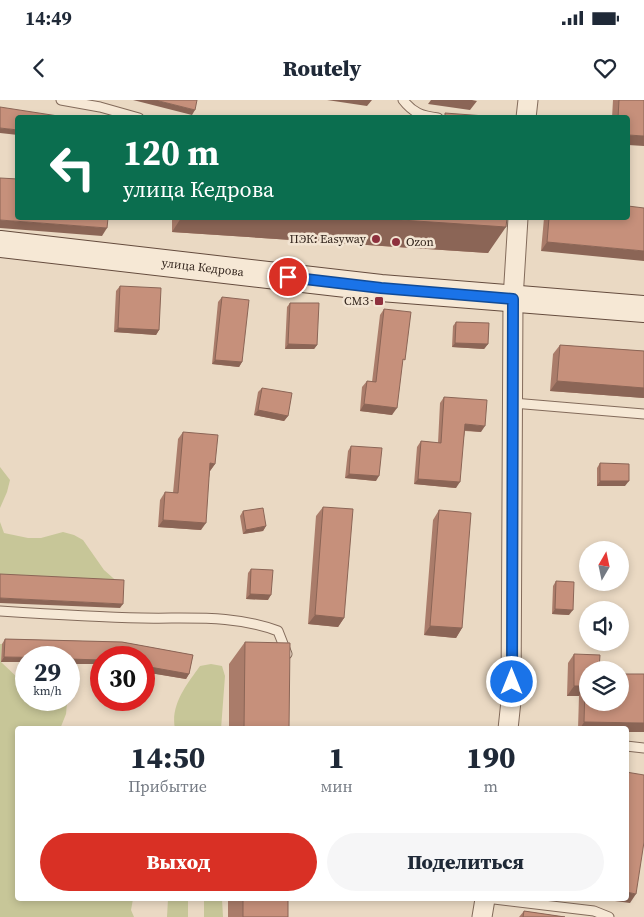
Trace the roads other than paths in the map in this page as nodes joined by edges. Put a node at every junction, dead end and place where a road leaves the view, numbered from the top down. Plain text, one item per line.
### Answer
1 (61, 100) edge
2 (404, 100) edge
3 (528, 100) edge
4 (128, 115) edge
5 (418, 115) edge
6 (526, 115) edge
7 (518, 220) edge
8 (0, 244) edge
9 (513, 299) junction
10 (644, 309) edge
11 (513, 403) junction
12 (644, 414) edge
13 (0, 611) edge
14 (288, 665) edge
15 (508, 726) edge
16 (629, 746) edge
17 (644, 748) edge
18 (485, 901) edge
19 (509, 901) edge
20 (482, 917) edge
21 (609, 917) edge

1 - 4 lane
2 - 5 lane
3 - 6 street
7 - 9 street
8 - 9 main road, улица Кедрова
9 - 10 main road, улица Кедрова
9 - 11 street
11 - 12 lane
11 - 15 street
13 - 14 lane
16 - 17 lane
18 - 20 street
19 - 21 lane

